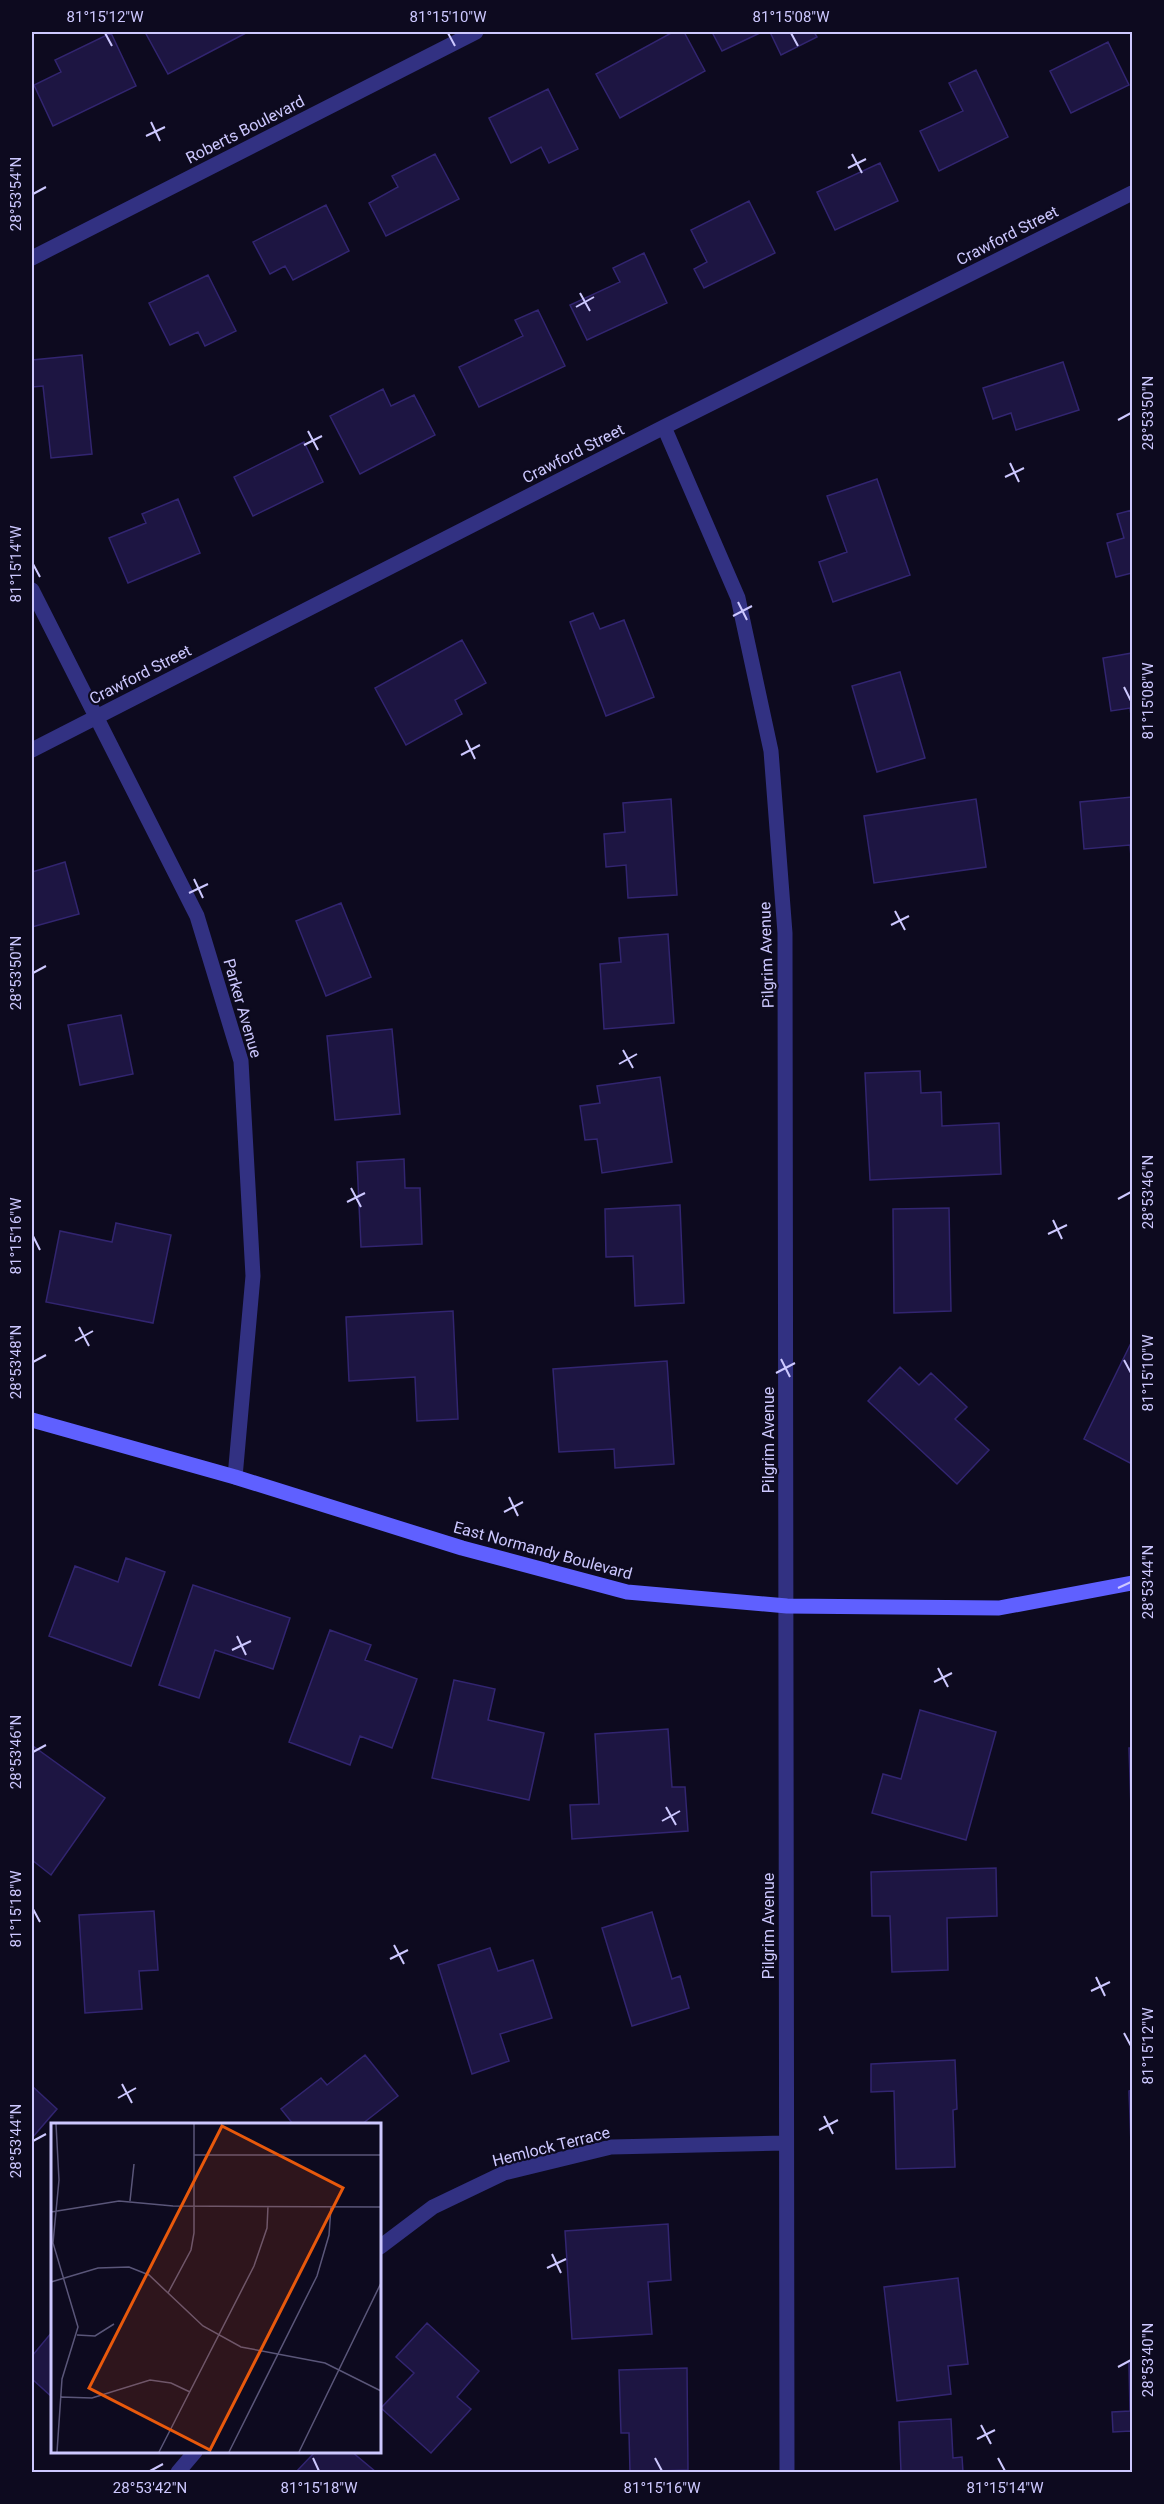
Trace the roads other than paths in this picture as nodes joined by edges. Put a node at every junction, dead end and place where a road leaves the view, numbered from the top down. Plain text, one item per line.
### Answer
1 (476, 32) edge
2 (1132, 193) edge
3 (32, 258) edge
4 (664, 427) junction
5 (32, 590) edge
6 (95, 717) junction
7 (32, 750) edge
8 (32, 1420) edge
9 (235, 1477) junction
10 (1132, 1583) edge
11 (787, 1606) junction
12 (786, 2142) junction
13 (381, 2246) edge
14 (193, 2453) edge
15 (178, 2472) edge
16 (787, 2472) edge

1 - 3 street, Roberts Boulevard
2 - 4 street, Crawford Street
4 - 6 street, Crawford Street
4 - 11 street, Pilgrim Avenue
5 - 6 street, Parker Avenue
6 - 7 street, Crawford Street
6 - 9 street, Parker Avenue
8 - 9 street, East Normandy Boulevard
9 - 11 street, East Normandy Boulevard
10 - 11 street, East Normandy Boulevard
11 - 12 street, Pilgrim Avenue
12 - 13 street, Hemlock Terrace
12 - 16 street, Pilgrim Avenue
14 - 15 street

